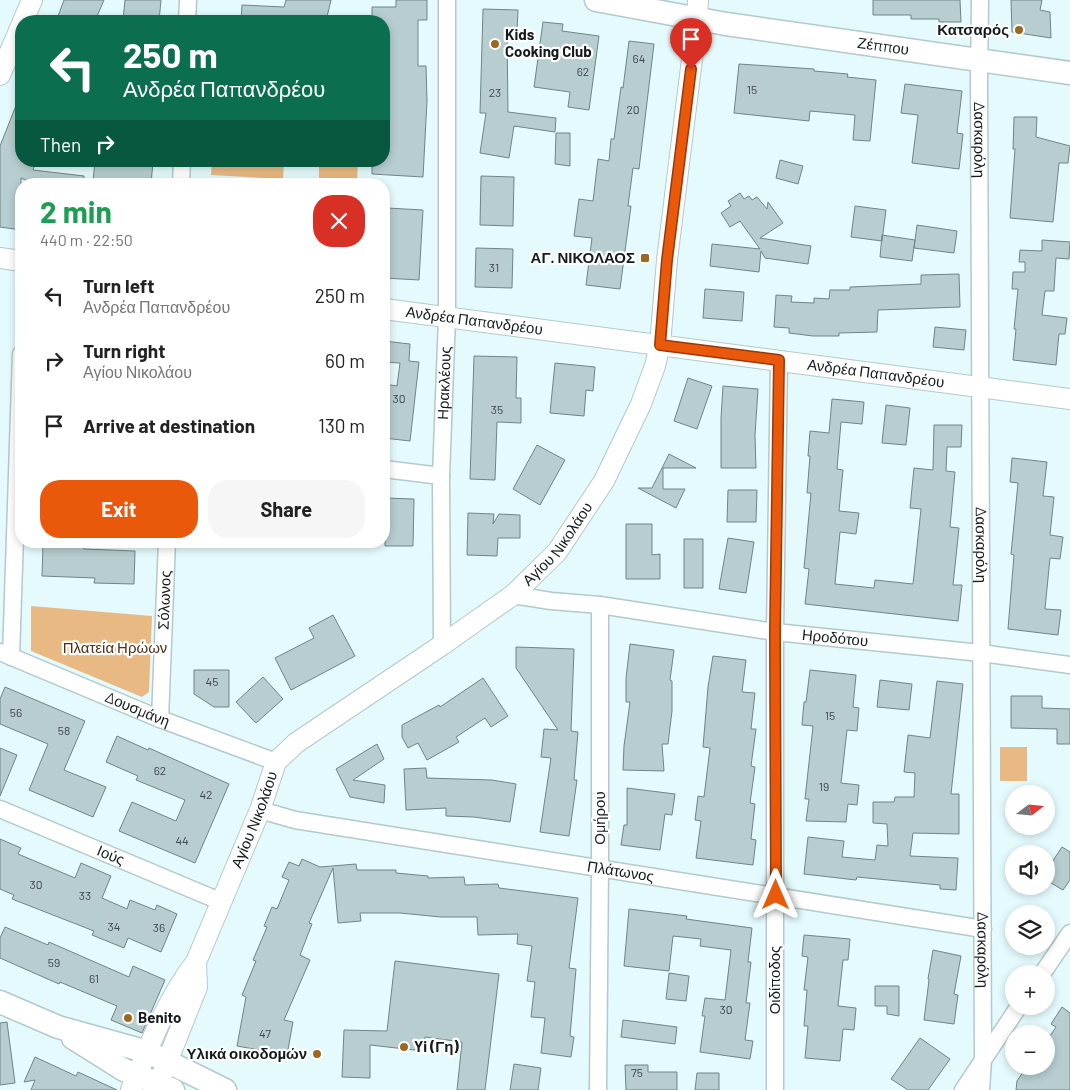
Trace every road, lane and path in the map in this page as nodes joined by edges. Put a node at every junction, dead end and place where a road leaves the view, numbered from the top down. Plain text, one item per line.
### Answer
1 (32, 0) edge
2 (188, 0) edge
3 (447, 0) edge
4 (596, 0) edge
5 (980, 0) edge
6 (698, 10) edge
7 (26, 15) edge
8 (187, 15) edge
9 (15, 40) edge
10 (979, 59) junction
11 (1070, 73) edge
12 (0, 75) edge
13 (0, 258) edge
14 (15, 260) edge
15 (390, 310) edge
16 (447, 317) junction
17 (660, 345) junction
18 (779, 360) junction
19 (980, 387) junction
20 (1070, 399) edge
21 (390, 470) edge
22 (15, 474) edge
23 (441, 476) junction
24 (167, 548) edge
25 (513, 595) junction
26 (600, 605) junction
27 (775, 632) junction
28 (442, 645) junction
29 (981, 653) junction
30 (6, 654) edge
31 (1070, 665) edge
32 (160, 719) junction
33 (276, 762) junction
34 (0, 809) edge
35 (260, 810) junction
36 (600, 867) junction
37 (776, 895) junction
38 (222, 902) junction
39 (982, 928) junction
40 (1070, 933) edge
41 (196, 962) junction
42 (1048, 965) edge
43 (0, 1002) edge
44 (1013, 1015) edge
45 (58, 1026) junction
46 (148, 1052) junction
47 (983, 1059) junction
48 (168, 1061) junction
49 (134, 1083) edge
50 (162, 1088) edge
51 (225, 1090) edge
52 (598, 1090) edge
53 (775, 1090) edge
54 (963, 1090) edge
55 (981, 1090) edge

1 - 7 street
2 - 8 street
3 - 16 street, Ηρακλέους
4 - 6 main road, Ζέππου
5 - 10 street, Δασκαρόλη
6 - 10 main road, Ζέππου
6 - 17 street, Αγίου Νικολάου
9 - 12 street
10 - 11 main road, Ζέππου
10 - 19 street, Δασκαρόλη
13 - 14 street
15 - 16 street, Ανδρέα Παπανδρέου
16 - 17 street, Ανδρέα Παπανδρέου
16 - 23 street, Ηρακλέους
17 - 18 street, Ανδρέα Παπανδρέου
17 - 25 street, Αγίου Νικολάου
18 - 19 street, Ανδρέα Παπανδρέου
18 - 27 street, Οιδίποδος
19 - 20 street, Ανδρέα Παπανδρέου
19 - 29 street, Δασκαρόλη
21 - 23 street
22 - 30 street
23 - 28 street, Ηρακλέους
24 - 32 street, Σόλωνος
25 - 26 street, Ηροδότου
25 - 28 street, Αγίου Νικολάου
26 - 27 street, Ηροδότου
26 - 36 street, Ομήρου
27 - 29 street, Ηροδότου
27 - 37 street, Οιδίποδος
28 - 33 street, Αγίου Νικολάου
29 - 31 street, Ηροδότου
29 - 39 street, Δασκαρόλη
30 - 32 street, Δουσμάνη
32 - 33 street, Δουσμάνη
33 - 35 street, Αγίου Νικολάου
34 - 38 street, Ιούς
35 - 36 street, Πλάτωνος
35 - 38 street, Αγίου Νικολάου
36 - 37 street, Πλάτωνος
36 - 52 street, Ομήρου
37 - 39 street, Πλάτωνος
37 - 53 street, Οιδίποδος
38 - 41 street, Αγίου Νικολάου
39 - 47 street, Δασκαρόλη
40 - 42 street
41 - 46 street, Αγίου Νικολάου
41 - 48 street, Αγίου Νικολάου
43 - 45 main road
44 - 47 street
45 - 46 main road
45 - 49 main road
46 - 48 main road
46 - 49 street, Αγίου Νικολάου
47 - 54 street
47 - 55 street, Δασκαρόλη
48 - 50 street, Αγίου Νικολάου
48 - 51 main road
49 - 50 main road

